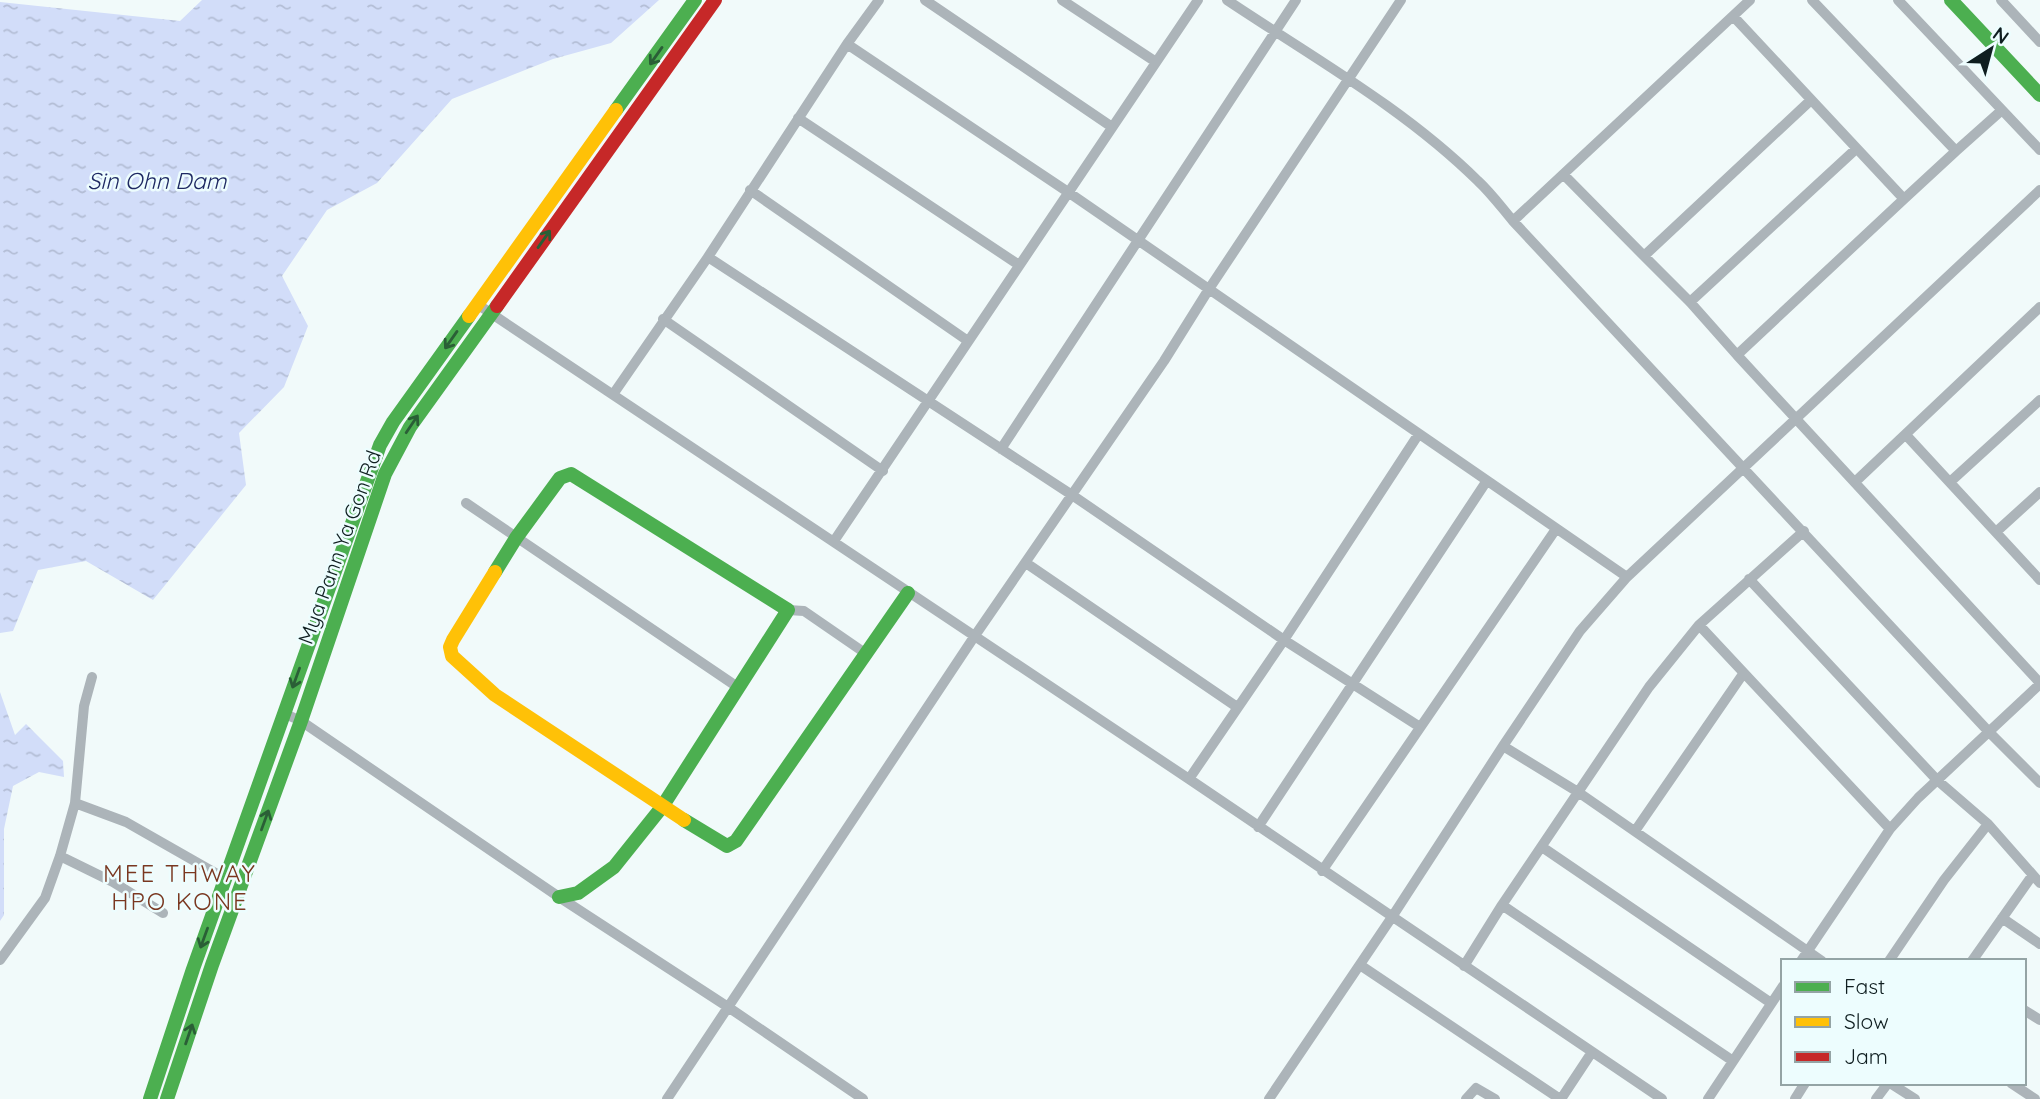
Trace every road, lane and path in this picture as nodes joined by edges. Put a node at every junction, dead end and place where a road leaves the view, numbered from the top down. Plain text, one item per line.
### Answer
1 (695, 0) edge
2 (715, 0) edge
3 (879, 0) edge
4 (925, 0) edge
5 (1062, 0) edge
6 (1198, 0) edge
7 (1227, 0) edge
8 (1296, 0) edge
9 (1401, 0) edge
10 (1750, 0) edge
11 (1812, 0) edge
12 (1898, 0) edge
13 (1951, 0) edge
14 (2001, 0) edge
15 (1733, 16) junction
16 (1275, 32) junction
17 (2040, 42) edge
18 (847, 44) junction
19 (1156, 62) junction
20 (1348, 79) junction
21 (2040, 95) edge
22 (1811, 100) junction
23 (2001, 110) junction
24 (798, 118) junction
25 (1112, 127) junction
26 (1856, 149) junction
27 (2040, 150) edge
28 (1956, 151) junction
29 (1564, 174) junction
30 (750, 190) junction
31 (2040, 190) edge
32 (1068, 192) junction
33 (1904, 198) junction
34 (1513, 221) junction
35 (1139, 241) junction
36 (1644, 256) junction
37 (708, 257) junction
38 (1018, 265) junction
39 (1209, 289) junction
40 (1690, 302) junction
41 (477, 303) junction
42 (2040, 307) edge
43 (491, 313) junction
44 (663, 319) junction
45 (968, 341) junction
46 (1737, 355) junction
47 (614, 393) junction
48 (2040, 400) edge
49 (928, 402) junction
50 (1794, 418) junction
51 (1418, 435) junction
52 (1906, 435) junction
53 (1001, 449) junction
54 (1743, 466) junction
55 (883, 471) junction
56 (1486, 482) junction
57 (1855, 482) junction
58 (1950, 482) junction
59 (2040, 492) edge
60 (1072, 495) junction
61 (466, 503) dead end
62 (1556, 529) junction
63 (1804, 531) junction
64 (1996, 532) junction
65 (516, 538) junction
66 (834, 541) junction
67 (1026, 563) junction
68 (1627, 578) junction
69 (1749, 579) junction
70 (2040, 580) edge
71 (908, 593) junction
72 (788, 610) junction
73 (1699, 625) junction
74 (975, 637) junction
75 (1284, 640) junction
76 (865, 653) junction
77 (1743, 674) junction
78 (92, 677) dead end
79 (2040, 684) edge
80 (1353, 685) junction
81 (739, 688) junction
82 (1237, 708) junction
83 (283, 713) junction
84 (301, 721) junction
85 (1420, 727) junction
86 (1989, 732) junction
87 (1503, 746) junction
88 (1189, 779) junction
89 (1937, 780) junction
90 (2040, 783) edge
91 (1577, 792) junction
92 (75, 803) junction
93 (662, 807) junction
94 (1988, 824) junction
95 (1258, 827) junction
96 (1891, 830) junction
97 (1635, 831) junction
98 (1542, 847) junction
99 (60, 856) junction
100 (1322, 871) junction
101 (226, 879) junction
102 (2036, 880) edge
103 (559, 897) junction
104 (1502, 905) junction
105 (163, 913) dead end
106 (1392, 917) junction
107 (2002, 918) junction
108 (2040, 944) edge
109 (1804, 956) edge
110 (1889, 959) edge
111 (1973, 959) edge
112 (0, 960) edge
113 (1360, 965) junction
114 (1464, 966) junction
115 (1781, 989) edge
116 (1771, 1003) junction
117 (728, 1007) junction
118 (1592, 1052) junction
119 (1733, 1061) junction
120 (1887, 1085) edge
121 (1892, 1085) edge
122 (2014, 1085) edge
123 (150, 1099) edge
124 (167, 1099) edge
125 (667, 1099) edge
126 (863, 1099) edge
127 (1269, 1099) edge
128 (1466, 1099) edge
129 (1495, 1099) edge
130 (1560, 1099) edge
131 (1662, 1099) edge
132 (1708, 1099) edge
133 (1876, 1099) edge
134 (1914, 1099) edge
135 (2035, 1099) edge

1 -> 41 main road, Mya Pann Ya Gon Rd
43 -> 2 main road, Mya Pann Ya Gon Rd
3 - 18 street
4 - 25 street
5 - 19 street
6 - 19 street
7 - 16 street
8 - 16 street
9 - 20 street
10 - 15 street
11 - 28 street
12 - 23 street
13 - 21 main road
14 - 17 street
15 - 22 street
15 - 29 street
16 - 20 street
16 - 35 street
18 - 24 street
18 - 32 street
19 - 25 street
20 - 34 street
20 - 39 street
22 - 26 street
22 - 36 street
23 - 27 street
23 - 28 street
24 - 30 street
24 - 38 street
25 - 32 street
26 - 33 street
26 - 40 street
28 - 33 street
29 - 34 street
29 - 36 street
30 - 37 street
30 - 45 street
31 - 50 street
32 - 35 street
32 - 38 street
33 - 46 street
34 - 54 street
35 - 39 street
35 - 53 street
36 - 40 street
37 - 44 street
37 - 49 street
38 - 45 street
39 - 51 street
39 - 60 street
40 - 46 street
41 - 43 street
41 -> 83 main road, Mya Pann Ya Gon Rd
42 - 52 street
43 - 47 street
84 -> 43 main road, Mya Pann Ya Gon Rd
44 - 47 street
44 - 55 street
45 - 49 street
46 - 50 street
47 - 66 street
48 - 58 street
49 - 53 street
49 - 55 street
50 - 54 street
50 - 57 street
51 - 56 street
51 - 75 street
52 - 57 street
52 - 58 street
53 - 60 street
54 - 63 street
54 - 68 street
55 - 66 street
56 - 62 street
56 - 80 street
57 - 79 street
58 - 64 street
59 - 64 street
60 - 67 street
60 - 75 street
61 - 65 street
62 - 68 street
62 - 85 street
63 - 69 street
63 - 86 street
64 - 70 street
65 - 72 main road
65 - 81 street
65 - 93 main road
66 - 71 street
67 - 74 street
67 - 82 street
68 - 87 street
69 - 73 street
69 - 89 street
71 - 74 street
71 - 76 main road
72 - 76 street
72 - 81 main road
73 - 77 street
73 - 91 street
74 - 88 street
74 - 117 street
75 - 80 street
75 - 82 street
76 - 93 main road
77 - 96 street
77 - 97 street
78 - 92 street
79 - 86 street
80 - 85 street
80 - 95 street
81 - 93 main road
82 - 88 street
83 - 84 street
83 - 101 main road, Mya Pann Ya Gon Rd
84 - 103 street
124 -> 84 main road, Mya Pann Ya Gon Rd
85 - 100 street
86 - 89 street
86 - 90 street
87 - 91 street
87 - 106 street
88 - 95 street
89 - 94 street
89 - 96 street
91 - 97 street
91 - 98 street
92 - 99 street
92 - 101 street
93 - 103 main road
94 - 102 street
94 - 110 street
95 - 100 street
96 - 109 street
97 - 109 street
98 - 104 street
98 - 116 street
99 - 105 street
99 - 112 street
100 - 106 street
101 -> 123 main road, Mya Pann Ya Gon Rd
102 - 107 street
103 - 117 street
104 - 114 street
104 - 119 street
106 - 113 street
106 - 114 street
107 - 108 street
107 - 111 street
113 - 127 street
113 - 130 street
114 - 118 street
115 - 116 street
116 - 119 street
117 - 125 street
117 - 126 street
118 - 130 street
118 - 131 street
119 - 132 street
120 - 133 street
121 - 134 street
122 - 135 street
128 - 129 street

